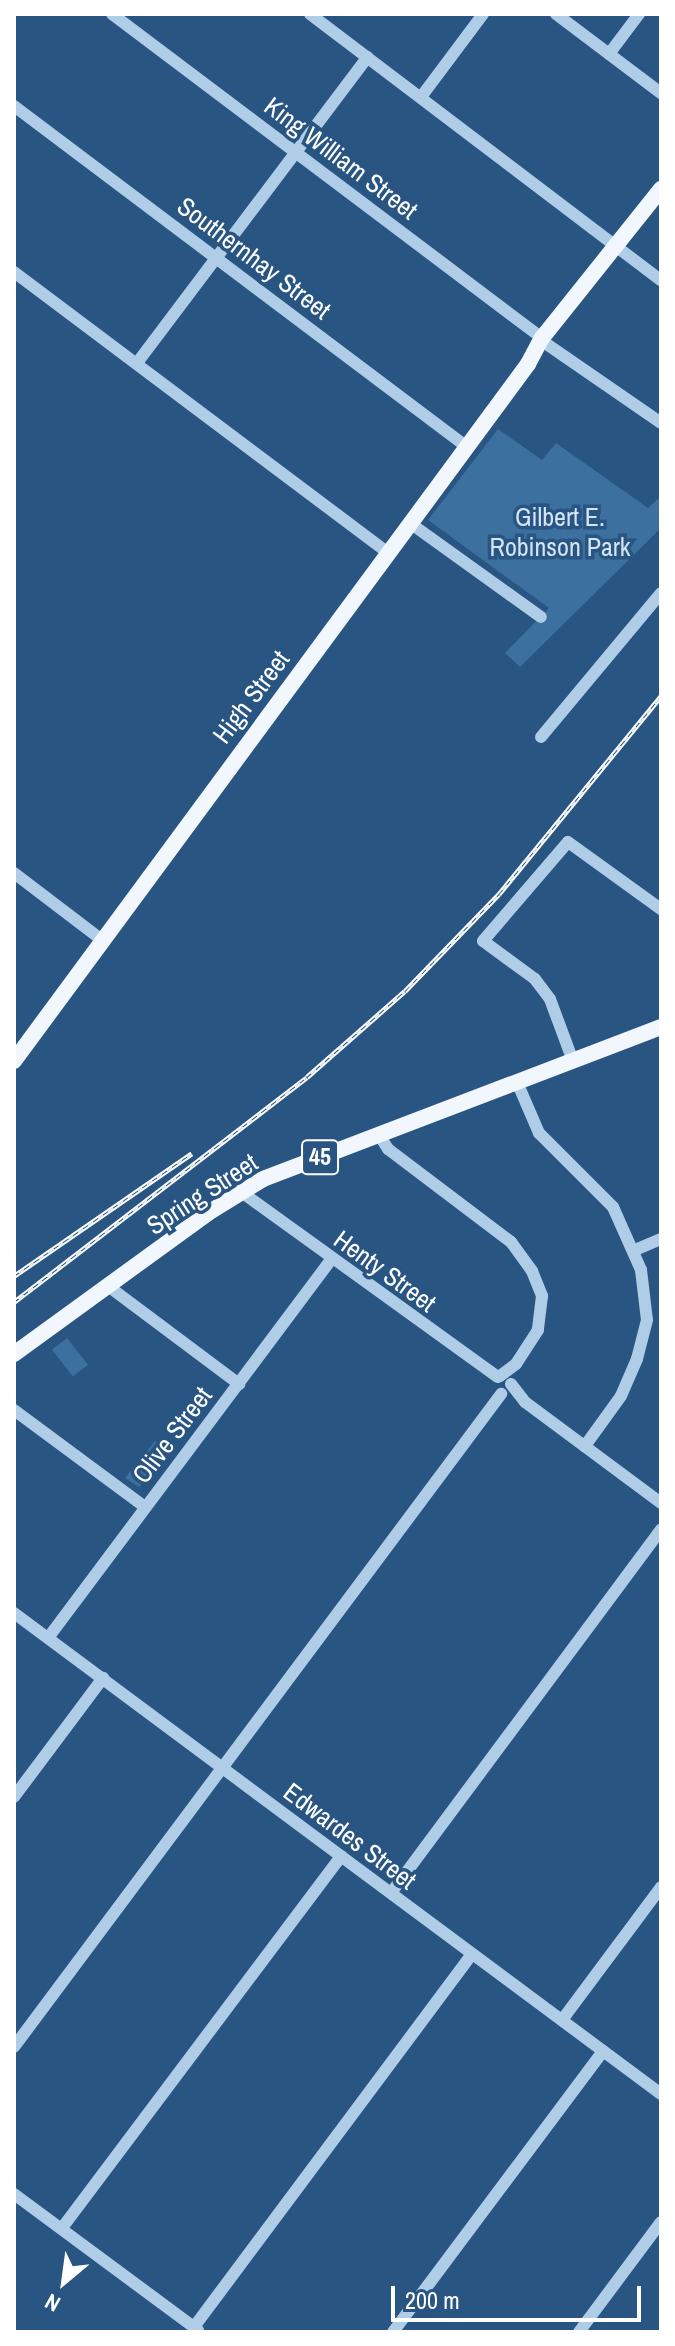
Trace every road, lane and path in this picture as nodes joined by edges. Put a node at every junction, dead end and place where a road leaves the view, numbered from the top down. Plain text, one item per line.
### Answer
1 (112, 14) edge
2 (310, 14) edge
3 (483, 14) edge
4 (556, 14) edge
5 (639, 14) edge
6 (609, 54) junction
7 (368, 57) junction
8 (661, 93) edge
9 (421, 97) junction
10 (14, 106) edge
11 (296, 152) junction
12 (661, 189) edge
13 (617, 247) junction
14 (216, 258) junction
15 (14, 272) edge
16 (661, 280) edge
17 (547, 341) junction
18 (137, 363) junction
19 (661, 423) edge
20 (467, 447) junction
21 (410, 523) junction
22 (388, 553) junction
23 (661, 593) edge
24 (541, 617) dead end
25 (541, 737) dead end
26 (14, 873) edge
27 (661, 909) edge
28 (102, 940) junction
29 (661, 1027) edge
30 (16, 1052) edge
31 (573, 1061) junction
32 (517, 1082) junction
33 (379, 1135) junction
34 (245, 1189) junction
35 (661, 1239) edge
36 (635, 1250) junction
37 (332, 1259) junction
38 (108, 1286) junction
39 (654, 1321) edge
40 (14, 1354) edge
41 (239, 1384) junction
42 (501, 1385) junction
43 (14, 1410) edge
44 (585, 1446) junction
45 (661, 1503) edge
46 (145, 1507) junction
47 (661, 1529) edge
48 (14, 1613) edge
49 (48, 1638) junction
50 (103, 1678) junction
51 (220, 1767) junction
52 (14, 1797) edge
53 (341, 1856) junction
54 (661, 1887) edge
55 (391, 1893) junction
56 (472, 1954) junction
57 (562, 2020) junction
58 (14, 2047) edge
59 (603, 2051) junction
60 (661, 2094) edge
61 (14, 2194) edge
62 (661, 2222) edge
63 (62, 2228) junction
64 (197, 2330) edge
65 (393, 2332) edge
66 (579, 2332) edge

1 - 11 street, King William Street
2 - 7 street
3 - 9 street
4 - 6 street
5 - 6 street
6 - 8 street
7 - 9 street
7 - 11 street
9 - 13 street
10 - 14 street, Southernhay Street
11 - 14 street
11 - 17 street, King William Street
12 - 13 main road, High Street
13 - 16 street
13 - 17 main road, High Street
14 - 18 street
14 - 20 street, Southernhay Street
15 - 18 street
17 - 19 street, King William Street
17 - 20 main road, High Street
18 - 22 street
20 - 21 main road, High Street
21 - 22 main road, High Street
21 - 24 street
22 - 28 main road, High Street
23 - 25 street
26 - 28 street
27 - 31 street
28 - 30 main road, High Street
29 - 31 main road, Spring Street / 45
31 - 32 main road, Spring Street / 45
32 - 33 main road, Spring Street / 45
32 - 36 street
33 - 34 main road, Spring Street / 45
33 - 42 street
34 - 37 street, Henty Street
34 - 38 main road, Spring Street / 45
35 - 36 street
36 - 39 street
37 - 41 street, Olive Street
37 - 42 street, Henty Street
38 - 40 main road, Spring Street / 45
38 - 41 street
39 - 44 street
41 - 46 street, Olive Street
42 - 44 street, Henty Street
42 - 51 street
43 - 46 street
44 - 45 street, Henty Street
46 - 49 street, Olive Street
47 - 55 street
48 - 49 street, Edwardes Street
49 - 50 street, Edwardes Street
50 - 51 street, Edwardes Street
50 - 52 street
51 - 53 street, Edwardes Street
51 - 58 street
53 - 55 street, Edwardes Street
53 - 63 street
54 - 57 street
55 - 56 street, Edwardes Street
56 - 57 street, Edwardes Street
56 - 64 street
57 - 59 street, Edwardes Street
59 - 60 street, Edwardes Street
59 - 65 street
61 - 63 street
62 - 66 street
63 - 64 street

